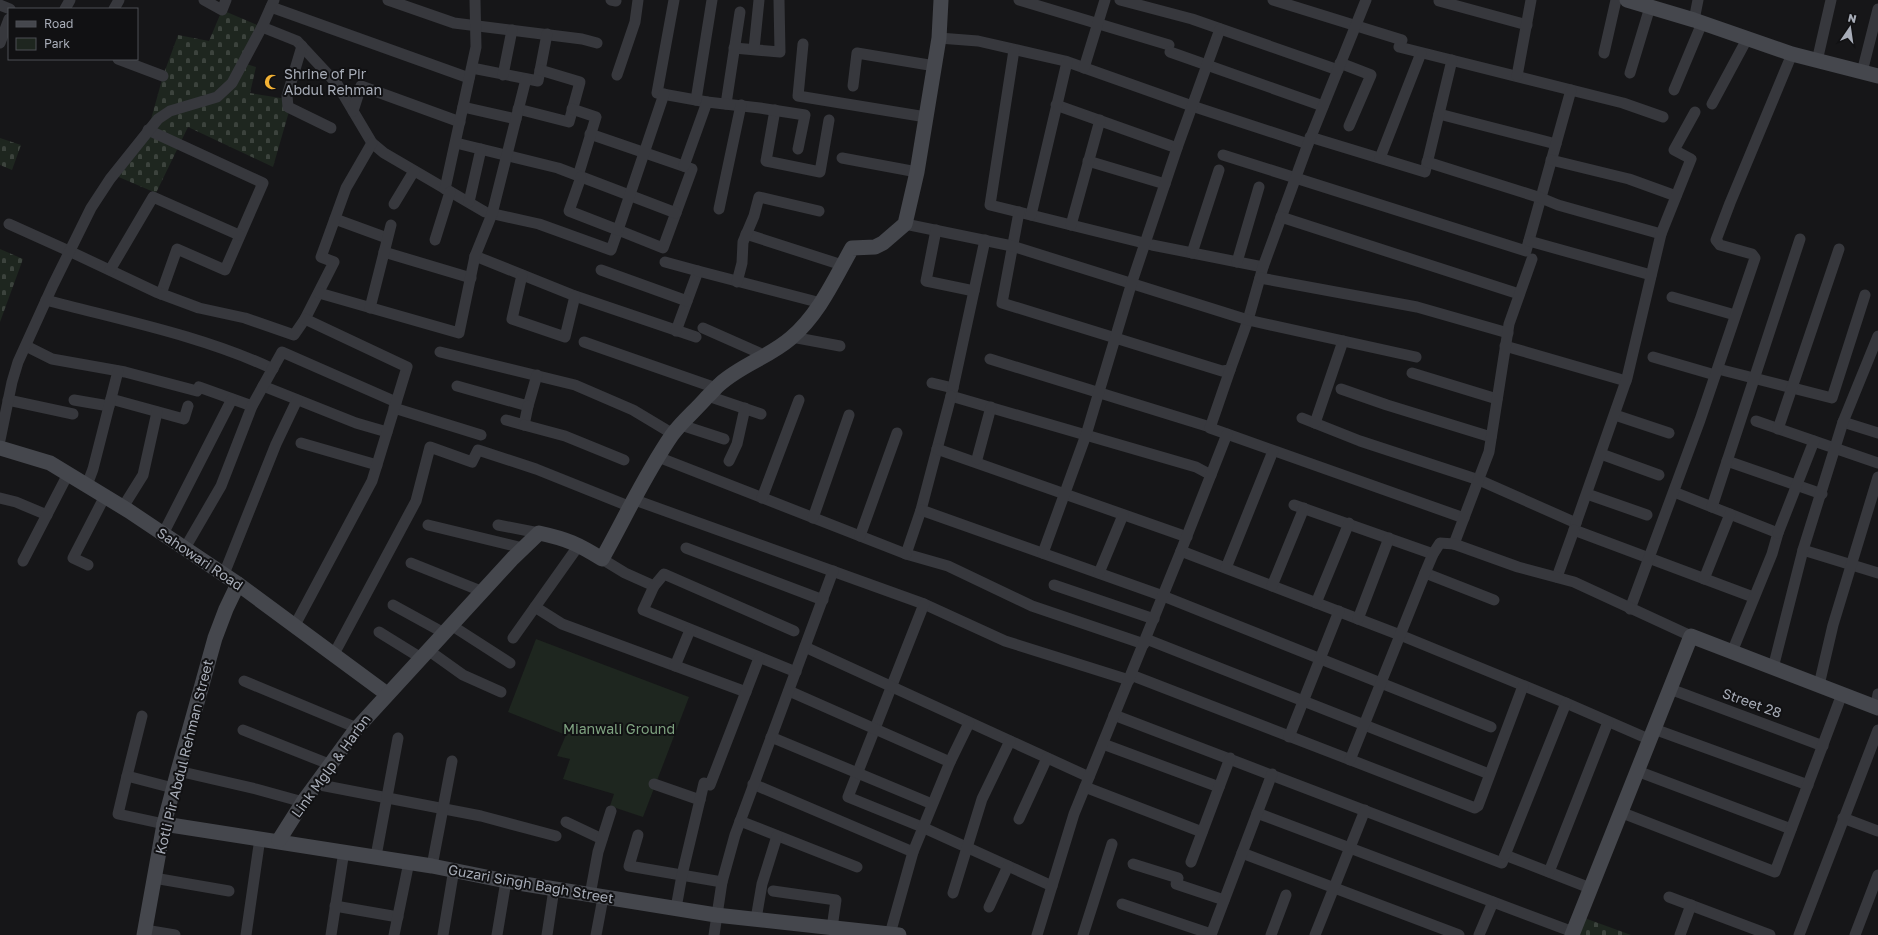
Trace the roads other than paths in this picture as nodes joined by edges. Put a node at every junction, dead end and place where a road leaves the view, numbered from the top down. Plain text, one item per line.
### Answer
1 (204, 0) edge
2 (226, 0) edge
3 (388, 0) edge
4 (475, 0) edge
5 (638, 0) edge
6 (674, 0) edge
7 (712, 0) edge
8 (759, 0) edge
9 (779, 0) edge
10 (941, 0) edge
11 (1018, 0) edge
12 (1105, 0) edge
13 (1120, 0) edge
14 (1273, 0) edge
15 (1364, 0) edge
16 (1531, 0) edge
17 (1616, 0) edge
18 (1627, 0) edge
19 (1698, 0) edge
20 (1831, 0) edge
21 (1439, 1) dead end
22 (273, 4) edge
23 (1650, 7) junction
24 (1878, 9) edge
25 (740, 12) dead end
26 (1698, 21) junction
27 (8, 22) edge
28 (1098, 23) junction
29 (475, 25) junction
30 (1526, 25) junction
31 (1355, 26) junction
32 (262, 27) junction
33 (1220, 29) junction
34 (512, 30) junction
35 (547, 34) junction
36 (939, 38) junction
37 (1747, 39) junction
38 (0, 43) edge
39 (597, 43) dead end
40 (803, 44) dead end
41 (302, 46) junction
42 (734, 48) junction
43 (754, 49) junction
44 (1014, 50) junction
45 (1421, 53) junction
46 (1604, 53) dead end
47 (1792, 54) junction
48 (121, 60) edge
49 (1452, 60) junction
50 (1817, 61) junction
51 (1066, 62) junction
52 (935, 66) junction
53 (1206, 66) junction
54 (1339, 67) junction
55 (1084, 68) junction
56 (540, 70) junction
57 (1862, 72) junction
58 (470, 73) junction
59 (1630, 73) dead end
60 (503, 75) junction
61 (617, 75) dead end
62 (163, 76) dead end
63 (1516, 76) junction
64 (1878, 76) edge
65 (526, 79) junction
66 (853, 86) dead end
67 (1571, 90) junction
68 (1674, 90) dead end
69 (664, 94) junction
70 (696, 100) junction
71 (707, 102) junction
72 (726, 104) junction
73 (1712, 104) dead end
74 (741, 105) junction
75 (1056, 105) junction
76 (1192, 106) junction
77 (1323, 106) junction
78 (463, 107) junction
79 (572, 109) junction
80 (353, 110) junction
81 (775, 110) junction
82 (1695, 112) dead end
83 (517, 114) junction
84 (1439, 114) junction
85 (926, 117) junction
86 (1663, 117) dead end
87 (829, 120) dead end
88 (1100, 120) junction
89 (460, 122) junction
90 (1349, 126) dead end
91 (331, 128) dead end
92 (148, 130) junction
93 (590, 134) junction
94 (1309, 141) junction
95 (456, 142) junction
96 (372, 143) junction
97 (1556, 144) junction
98 (1177, 148) junction
99 (481, 149) junction
100 (798, 149) dead end
101 (644, 152) junction
102 (1223, 155) dead end
103 (507, 156) junction
104 (842, 158) dead end
105 (1380, 158) junction
106 (1551, 160) junction
107 (1088, 161) junction
108 (1427, 162) junction
109 (684, 166) junction
110 (1219, 170) dead end
111 (414, 171) junction
112 (917, 172) junction
113 (579, 176) junction
114 (1296, 177) junction
115 (1165, 184) junction
116 (1259, 188) dead end
117 (448, 190) junction
118 (630, 195) junction
119 (1676, 196) junction
120 (1541, 198) junction
121 (469, 202) junction
122 (394, 204) dead end
123 (719, 209) dead end
124 (676, 212) junction
125 (819, 212) dead end
126 (1019, 212) junction
127 (492, 214) junction
128 (1031, 215) junction
129 (1281, 217) junction
130 (335, 218) junction
131 (9, 224) dead end
132 (390, 224) dead end
133 (905, 224) junction
134 (1071, 225) junction
135 (618, 230) junction
136 (936, 230) junction
137 (746, 234) junction
138 (1661, 234) junction
139 (239, 235) junction
140 (387, 238) junction
141 (1800, 239) dead end
142 (435, 240) dead end
143 (984, 240) junction
144 (1528, 241) junction
145 (1146, 244) junction
146 (1012, 246) junction
147 (1839, 249) dead end
148 (69, 251) junction
149 (384, 252) junction
150 (1192, 253) junction
151 (475, 256) junction
152 (1532, 259) dead end
153 (665, 262) dead end
154 (1237, 262) junction
155 (842, 265) junction
156 (1263, 267) junction
157 (110, 270) junction
158 (601, 270) dead end
159 (698, 271) junction
160 (522, 275) junction
161 (1651, 275) junction
162 (471, 278) junction
163 (1260, 278) junction
164 (737, 282) junction
165 (1132, 282) junction
166 (974, 291) junction
167 (319, 293) junction
168 (161, 294) junction
169 (1519, 294) junction
170 (1865, 295) dead end
171 (575, 296) junction
172 (1672, 297) dead end
173 (46, 300) junction
174 (687, 301) junction
175 (821, 303) junction
176 (370, 308) junction
177 (1735, 315) junction
178 (305, 319) junction
179 (1248, 320) junction
180 (703, 328) dead end
181 (676, 331) junction
182 (1508, 333) junction
183 (1878, 336) edge
184 (696, 337) dead end
185 (792, 337) junction
186 (1115, 338) junction
187 (1343, 341) junction
188 (584, 342) dead end
189 (26, 346) junction
190 (840, 346) dead end
191 (1505, 346) junction
192 (440, 352) dead end
193 (764, 355) junction
194 (1416, 357) dead end
195 (1653, 357) dead end
196 (990, 359) dead end
197 (273, 369) junction
198 (1230, 370) junction
199 (118, 371) junction
200 (1717, 372) junction
201 (1412, 373) dead end
202 (537, 375) junction
203 (1755, 378) junction
204 (1626, 382) junction
205 (932, 383) dead end
206 (263, 386) junction
207 (457, 386) dead end
208 (1792, 388) junction
209 (1341, 389) dead end
210 (712, 392) junction
211 (952, 392) junction
212 (1098, 393) junction
213 (232, 399) junction
214 (1497, 399) junction
215 (8, 400) junction
216 (74, 400) dead end
217 (297, 400) junction
218 (799, 400) dead end
219 (110, 403) junction
220 (395, 405) junction
221 (188, 406) dead end
222 (252, 406) junction
223 (528, 406) junction
224 (991, 407) junction
225 (745, 408) junction
226 (157, 412) junction
227 (73, 414) dead end
228 (761, 414) dead end
229 (849, 415) dead end
230 (1615, 415) junction
231 (1302, 418) dead end
232 (506, 420) dead end
233 (1756, 421) dead end
234 (1315, 422) junction
235 (1843, 422) junction
236 (524, 425) junction
237 (1210, 427) junction
238 (677, 429) junction
239 (1778, 429) junction
240 (387, 432) junction
241 (897, 433) dead end
242 (1669, 433) dead end
243 (1878, 433) edge
244 (1226, 434) junction
245 (481, 435) dead end
246 (1086, 435) junction
247 (1491, 437) junction
248 (724, 439) dead end
249 (0, 440) edge
250 (1814, 441) junction
251 (301, 442) dead end
252 (0, 448) edge
253 (1835, 448) junction
254 (937, 449) junction
255 (1273, 450) junction
256 (1601, 454) junction
257 (658, 458) junction
258 (977, 459) dead end
259 (624, 460) dead end
260 (729, 461) dead end
261 (1727, 461) junction
262 (1878, 463) edge
263 (377, 465) junction
264 (68, 474) junction
265 (1659, 474) dead end
266 (1211, 475) junction
267 (1878, 477) edge
268 (1478, 480) junction
269 (87, 485) junction
270 (1797, 486) junction
271 (1674, 492) junction
272 (1064, 494) junction
273 (1586, 494) junction
274 (1822, 494) junction
275 (105, 496) junction
276 (0, 498) edge
277 (762, 498) junction
278 (633, 503) junction
279 (123, 507) junction
280 (1712, 507) junction
281 (921, 510) junction
282 (1730, 514) junction
283 (48, 515) junction
284 (1123, 515) junction
285 (1647, 515) dead end
286 (813, 518) junction
287 (1464, 518) junction
288 (1349, 523) junction
289 (428, 525) dead end
290 (498, 525) dead end
291 (1575, 526) junction
292 (539, 532) junction
293 (1778, 533) junction
294 (164, 534) junction
295 (860, 536) junction
296 (1187, 537) junction
297 (1389, 538) junction
298 (1454, 544) junction
299 (579, 545) junction
300 (185, 548) junction
301 (523, 548) junction
302 (686, 548) dead end
303 (1803, 550) junction
304 (1181, 551) junction
305 (1043, 553) junction
306 (906, 554) junction
307 (1433, 554) junction
308 (602, 559) junction
309 (1650, 559) junction
310 (23, 561) dead end
311 (411, 563) dead end
312 (88, 565) dead end
313 (1851, 565) junction
314 (1226, 568) junction
315 (833, 571) junction
316 (1099, 573) junction
317 (1425, 573) junction
318 (1878, 573) edge
319 (224, 574) junction
320 (1557, 577) junction
321 (1704, 579) junction
322 (238, 584) junction
323 (1054, 585) dead end
324 (654, 586) junction
325 (1272, 586) junction
326 (481, 591) junction
327 (1163, 596) junction
328 (1753, 597) junction
329 (823, 600) junction
330 (1494, 600) dead end
331 (1316, 603) junction
332 (924, 604) junction
333 (393, 605) dead end
334 (535, 607) junction
335 (1630, 609) junction
336 (1339, 611) junction
337 (1154, 619) junction
338 (1358, 620) junction
339 (295, 625) junction
340 (448, 629) junction
341 (690, 630) junction
342 (794, 631) dead end
343 (380, 632) dead end
344 (1400, 636) junction
345 (1691, 636) junction
346 (512, 638) dead end
347 (1145, 641) junction
348 (805, 647) junction
349 (1732, 652) junction
350 (334, 654) junction
351 (424, 654) junction
352 (759, 658) junction
353 (1320, 658) junction
354 (510, 663) dead end
355 (675, 666) junction
356 (1773, 668) junction
357 (796, 672) junction
358 (1130, 678) junction
359 (244, 681) dead end
360 (1381, 682) junction
361 (1819, 685) junction
362 (1523, 686) junction
363 (893, 688) junction
364 (1670, 689) junction
365 (789, 691) junction
366 (502, 692) dead end
367 (746, 692) junction
368 (387, 694) junction
369 (1842, 694) junction
370 (1303, 701) junction
371 (1566, 703) junction
372 (1877, 703) edge
373 (1114, 715) junction
374 (142, 716) dead end
375 (1608, 722) junction
376 (969, 723) junction
377 (1363, 726) junction
378 (1491, 727) dead end
379 (357, 728) junction
380 (243, 730) dead end
381 (875, 730) junction
382 (1878, 730) edge
383 (1649, 733) junction
384 (772, 737) junction
385 (1289, 737) junction
386 (398, 738) dead end
387 (1010, 741) junction
388 (1103, 744) junction
389 (1823, 746) junction
390 (1047, 758) junction
391 (1230, 758) junction
392 (1350, 760) junction
393 (452, 761) dead end
394 (950, 762) junction
395 (329, 764) junction
396 (1637, 770) junction
397 (178, 771) junction
398 (858, 773) junction
399 (1272, 774) junction
400 (1489, 774) junction
401 (127, 776) junction
402 (1090, 777) junction
403 (315, 784) junction
404 (654, 784) dead end
405 (753, 784) junction
406 (1808, 785) junction
407 (1219, 787) junction
408 (173, 788) junction
409 (1085, 788) junction
410 (387, 799) junction
411 (700, 800) junction
412 (303, 802) junction
413 (932, 804) junction
414 (443, 810) junction
415 (611, 810) dead end
416 (1365, 810) junction
417 (1620, 812) junction
418 (1257, 813) junction
419 (1843, 818) junction
420 (1019, 819) dead end
421 (740, 821) junction
422 (566, 822) dead end
423 (164, 824) junction
424 (922, 827) junction
425 (1791, 829) junction
426 (1878, 831) edge
427 (1202, 832) junction
428 (638, 835) dead end
429 (556, 836) dead end
430 (777, 836) junction
431 (260, 838) junction
432 (602, 839) junction
433 (279, 840) junction
434 (1112, 844) dead end
435 (966, 847) junction
436 (1350, 847) junction
437 (344, 851) junction
438 (913, 852) junction
439 (1242, 853) junction
440 (1506, 855) junction
441 (376, 856) junction
442 (409, 862) junction
443 (1191, 862) dead end
444 (1133, 864) dead end
445 (432, 866) junction
446 (1008, 866) junction
447 (857, 867) dead end
448 (454, 869) junction
449 (1548, 872) junction
450 (682, 875) junction
451 (1878, 875) edge
452 (154, 878) junction
453 (506, 881) junction
454 (722, 882) junction
455 (1052, 886) junction
456 (1590, 888) junction
457 (554, 889) junction
458 (1333, 889) junction
459 (774, 891) dead end
460 (229, 892) dead end
461 (953, 892) dead end
462 (1286, 895) dead end
463 (596, 896) junction
464 (1669, 896) dead end
465 (1224, 900) junction
466 (1493, 902) junction
467 (1122, 904) dead end
468 (1691, 905) junction
469 (335, 906) junction
470 (989, 907) dead end
471 (676, 908) junction
472 (716, 915) junction
473 (398, 917) junction
474 (756, 919) junction
475 (829, 930) edge
476 (145, 932) edge
477 (1573, 933) edge
478 (176, 935) edge
479 (246, 935) edge
480 (331, 935) edge
481 (394, 935) edge
482 (443, 935) edge
483 (497, 935) edge
484 (547, 935) edge
485 (596, 935) edge
486 (714, 935) edge
487 (895, 935) edge
488 (1037, 935) edge
489 (1083, 935) edge
490 (1211, 935) edge
491 (1271, 935) edge
492 (1315, 935) edge
493 (1459, 935) edge
494 (1479, 935) edge
495 (1680, 935) edge
496 (1770, 935) edge
497 (1799, 935) edge
498 (1855, 935) edge

1 - 2 street
3 - 29 street
4 - 29 street
5 - 61 street
6 - 69 street
7 - 70 street
8 - 43 street
9 - 43 street
10 - 36 street
11 - 28 street
12 - 28 street
13 - 33 street
14 - 31 street
15 - 31 street
16 - 30 street
17 - 46 street
18 - 23 street
19 - 26 street
20 - 50 street
21 - 30 street
22 - 32 street
22 - 58 street
23 - 26 street
23 - 59 street
24 - 57 street
25 - 42 street
26 - 37 street
26 - 68 street
27 - 38 street
28 - 53 street
28 - 55 street
29 - 34 street
29 - 58 street
30 - 63 street
31 - 45 street
31 - 54 street
32 - 41 street
32 - 92 street
33 - 53 street
33 - 54 street
34 - 35 street
34 - 60 street
35 - 39 street
35 - 56 street
36 - 44 street
36 - 52 street
37 - 47 street
37 - 73 street
40 - 85 street
41 - 80 street
41 - 91 street
42 - 43 street
42 - 72 street
44 - 51 street
44 - 126 street
45 - 49 street
45 - 105 street
47 - 50 street
47 - 177 street
48 - 62 street
49 - 63 street
49 - 84 street
50 - 57 street
51 - 55 street
51 - 75 street
52 - 66 street
52 - 85 street
53 - 76 street
53 - 77 street
54 - 77 street
54 - 90 street
55 - 76 street
56 - 65 street
56 - 79 street
57 - 64 street
58 - 60 street
58 - 78 street
60 - 65 street
63 - 67 street
65 - 83 street
67 - 86 street
67 - 97 street
69 - 70 street
69 - 101 street
70 - 71 street
71 - 72 street
71 - 109 street
72 - 74 street
74 - 81 street
74 - 123 street
75 - 88 street
75 - 128 street
76 - 94 street
76 - 98 street
77 - 94 street
78 - 83 street
78 - 89 street
79 - 83 street
79 - 93 street
80 - 89 street
80 - 96 street
81 - 87 street
81 - 100 street
82 - 119 street
83 - 103 street
84 - 97 street
84 - 108 street
85 - 112 street
88 - 98 street
88 - 107 street
89 - 95 street
92 - 139 street
92 - 148 street
93 - 101 street
93 - 113 street
94 - 105 street
94 - 114 street
95 - 99 street
95 - 117 street
96 - 111 street
96 - 130 street
97 - 106 street
98 - 115 street
99 - 103 street
99 - 121 street
101 - 109 street
101 - 118 street
102 - 114 street
103 - 113 street
103 - 127 street
104 - 112 street
105 - 108 street
106 - 119 street
106 - 120 street
107 - 115 street
107 - 134 street
108 - 120 street
109 - 124 street
110 - 150 street
111 - 117 street
111 - 122 street
112 - 133 street
113 - 118 street
113 - 135 street
114 - 129 street
114 - 144 street
115 - 145 street
116 - 154 street
117 - 121 street
117 - 142 street
118 - 124 street
118 - 135 street
119 - 138 street
120 - 138 street
120 - 144 street
121 - 127 street
124 - 135 street
125 - 137 street
126 - 128 street
126 - 146 street
127 - 135 street
127 - 151 street
128 - 134 street
129 - 156 street
129 - 169 street
130 - 140 street
130 - 167 street
131 - 148 street
132 - 140 street
133 - 136 street
133 - 155 street
134 - 145 street
136 - 143 street
136 - 166 street
137 - 155 street
137 - 164 street
138 - 161 street
139 - 157 street
139 - 168 street
140 - 149 street
141 - 203 street
143 - 146 street
143 - 166 street
144 - 161 street
145 - 150 street
145 - 165 street
146 - 165 street
146 - 186 street
147 - 208 street
148 - 157 street
148 - 173 street
149 - 162 street
149 - 176 street
150 - 154 street
151 - 160 street
151 - 162 street
152 - 169 street
153 - 159 street
154 - 156 street
155 - 175 street
156 - 163 street
157 - 168 street
158 - 174 street
159 - 164 street
159 - 174 street
160 - 171 street
160 - 171 street
161 - 204 street
162 - 176 street
163 - 179 street
163 - 182 street
164 - 175 street
165 - 179 street
165 - 186 street
166 - 211 street
167 - 176 street
167 - 178 street
168 - 178 street
169 - 182 street
170 - 208 street
171 - 181 street
172 - 177 street
173 - 189 street
173 - 197 street
174 - 181 street
175 - 185 street
177 - 200 street
178 - 220 street
179 - 187 street
179 - 198 street
180 - 193 street
181 - 184 street
182 - 191 street
183 - 235 street
185 - 190 street
185 - 193 street
186 - 198 street
186 - 212 street
187 - 194 street
187 - 234 street
188 - 210 street
189 - 199 street
189 - 215 street
191 - 204 street
191 - 214 street
192 - 202 street
193 - 210 street
195 - 200 street
196 - 212 street
197 - 206 street
197 - 220 street
198 - 237 street
199 - 213 street
199 - 219 street
200 - 203 street
200 - 271 street
201 - 214 street
202 - 223 street
202 - 238 street
203 - 208 street
203 - 261 street
204 - 230 street
205 - 211 street
206 - 217 street
206 - 222 street
207 - 223 street
208 - 239 street
209 - 247 street
210 - 225 street
210 - 238 street
211 - 224 street
211 - 254 street
212 - 237 street
212 - 246 street
213 - 222 street
213 - 294 street
214 - 247 street
215 - 227 street
215 - 249 street
216 - 219 street
217 - 240 street
217 - 319 street
218 - 277 street
219 - 226 street
219 - 269 street
220 - 240 street
220 - 245 street
221 - 226 street
222 - 300 street
223 - 236 street
224 - 246 street
224 - 258 street
225 - 228 street
225 - 260 street
226 - 279 street
229 - 286 street
230 - 242 street
230 - 256 street
231 - 234 street
232 - 236 street
233 - 239 street
234 - 268 street
235 - 243 street
235 - 253 street
236 - 259 street
237 - 244 street
238 - 248 street
238 - 257 street
239 - 250 street
240 - 263 street
241 - 295 street
244 - 255 street
244 - 266 street
246 - 266 street
246 - 272 street
247 - 268 street
250 - 253 street
250 - 270 street
251 - 263 street
252 - 264 street, Sahowari Road
253 - 262 street
253 - 274 street
254 - 272 street
254 - 281 street
255 - 287 street
255 - 314 street
256 - 265 street
256 - 273 street
257 - 277 street
257 - 278 street
261 - 270 street
261 - 280 street
263 - 339 street
264 - 269 street, Sahowari Road
264 - 283 street
266 - 296 street
267 - 313 street
268 - 287 street
268 - 291 street
269 - 275 street, Sahowari Road
270 - 274 street
270 - 293 street
271 - 280 street
271 - 309 street
272 - 284 street
272 - 305 street
273 - 285 street
273 - 291 street
274 - 303 street
275 - 279 street, Sahowari Road
275 - 312 street
276 - 283 street
277 - 286 street
278 - 308 street
278 - 315 street
278 - 350 street
279 - 294 street, Sahowari Road
280 - 282 street
281 - 305 street
281 - 306 street
282 - 293 street
282 - 321 street
283 - 310 street
284 - 296 street
284 - 316 street
286 - 295 street
287 - 298 street
288 - 297 street
288 - 325 street
288 - 331 street
289 - 301 street
290 - 292 street
291 - 309 street
291 - 320 street
292 - 299 street
292 - 301 street, Link Mglp & Harbn
293 - 328 street
294 - 300 street, Sahowari Road
295 - 306 street
296 - 304 street
297 - 307 street
297 - 338 street
298 - 307 street
298 - 320 street
299 - 308 street
299 - 334 street
300 - 319 street, Sahowari Road
301 - 326 street, Link Mglp & Harbn
302 - 329 street
303 - 313 street
303 - 356 street
304 - 314 street
304 - 327 street
305 - 316 street
306 - 347 street
307 - 317 street
308 - 324 street
309 - 321 street
309 - 335 street
311 - 326 street
313 - 318 street
313 - 361 street
314 - 325 street
315 - 329 street
315 - 332 street
316 - 327 street
317 - 330 street
317 - 344 street
319 - 322 street, Sahowari Road
320 - 335 street
321 - 328 street
322 - 339 street, Sahowari Road
322 - 397 street, Kotli Pir Abdul Rehman Street
323 - 337 street
324 - 341 street
324 - 342 street
325 - 331 street
326 - 340 street, Link Mglp & Harbn
327 - 337 street
327 - 353 street
328 - 349 street
329 - 348 street
331 - 336 street
332 - 358 street
332 - 363 street
333 - 340 street
334 - 346 street
334 - 355 street
335 - 345 street
336 - 338 street
336 - 353 street
337 - 347 street
338 - 344 street
339 - 350 street, Sahowari Road
340 - 351 street, Link Mglp & Harbn
340 - 354 street
341 - 352 street
341 - 355 street
343 - 351 street
344 - 360 street
344 - 362 street
345 - 349 street
345 - 364 street
347 - 358 street
347 - 370 street
348 - 357 street
348 - 363 street
349 - 356 street
350 - 368 street, Sahowari Road
351 - 366 street
351 - 368 street, Link Mglp & Harbn
352 - 357 street
352 - 367 street
353 - 360 street
353 - 370 street
355 - 367 street
356 - 361 street
357 - 365 street
358 - 373 street
358 - 385 street
359 - 379 street
360 - 377 street
360 - 378 street
361 - 369 street
362 - 371 street
362 - 400 street
363 - 376 street
363 - 381 street
364 - 383 street
364 - 389 street, Street 28
365 - 381 street
365 - 384 street
367 - 411 street
368 - 379 street, Link Mglp & Harbn
369 - 372 street
369 - 389 street
370 - 377 street
370 - 385 street
371 - 375 street
371 - 440 street
373 - 388 street
373 - 391 street
374 - 401 street
375 - 383 street
375 - 449 street
376 - 387 street
376 - 394 street
377 - 392 street
377 - 400 street
379 - 395 street, Link Mglp & Harbn
380 - 395 street
381 - 394 street
381 - 398 street
382 - 419 street
383 - 396 street
383 - 406 street
384 - 398 street
384 - 405 street
385 - 392 street
386 - 410 street
387 - 390 street
387 - 435 street
388 - 402 street
388 - 407 street
389 - 406 street
390 - 402 street
390 - 420 street
391 - 399 street
391 - 407 street
392 - 400 street
393 - 414 street
394 - 413 street
395 - 403 street, Link Mglp & Harbn
396 - 417 street
396 - 425 street
397 - 408 street, Kotli Pir Abdul Rehman Street
397 - 412 street
398 - 413 street
398 - 424 street
399 - 416 street
399 - 418 street
401 - 408 street
401 - 423 street
402 - 409 street
403 - 410 street
403 - 412 street, Link Mglp & Harbn
404 - 411 street
405 - 421 street
405 - 438 street
406 - 425 street
407 - 427 street
408 - 423 street, Kotli Pir Abdul Rehman Street
409 - 427 street
409 - 455 street
410 - 414 street
410 - 441 street
411 - 450 street
412 - 433 street, Link Mglp & Harbn
413 - 424 street
414 - 429 street
414 - 445 street
415 - 432 street
416 - 436 street
416 - 440 street
417 - 425 street
417 - 456 street
418 - 436 street
418 - 439 street
419 - 426 street
419 - 497 street
421 - 430 street
421 - 454 street
422 - 432 street
423 - 431 street, Guzari Singh Bagh Street
423 - 452 street, Kotli Pir Abdul Rehman Street
424 - 435 street
424 - 438 street
427 - 443 street
428 - 450 street
430 - 447 street
430 - 474 street
431 - 433 street, Guzari Singh Bagh Street
431 - 479 street
432 - 463 street
433 - 437 street, Guzari Singh Bagh Street
434 - 489 street
435 - 446 street
435 - 461 street
436 - 458 street
436 - 466 street
437 - 441 street, Guzari Singh Bagh Street
437 - 469 street
438 - 487 street
439 - 458 street
439 - 465 street
440 - 449 street
441 - 442 street, Guzari Singh Bagh Street
442 - 445 street, Guzari Singh Bagh Street
442 - 473 street
444 - 465 street
445 - 448 street, Guzari Singh Bagh Street
446 - 455 street
446 - 470 street
448 - 453 street, Guzari Singh Bagh Street
448 - 482 street
449 - 456 street
450 - 454 street
450 - 471 street
451 - 498 street
452 - 460 street
452 - 476 street, Kotli Pir Abdul Rehman Street
453 - 457 street, Guzari Singh Bagh Street
453 - 483 street
454 - 472 street
455 - 488 street
456 - 477 street
457 - 463 street, Guzari Singh Bagh Street
457 - 484 street
458 - 492 street
458 - 493 street
459 - 475 street
462 - 491 street
463 - 471 street, Guzari Singh Bagh Street
463 - 485 street
464 - 468 street
465 - 490 street
466 - 477 street
466 - 494 street
467 - 490 street
468 - 495 street
468 - 496 street
469 - 473 street
469 - 480 street
471 - 472 street, Guzari Singh Bagh Street
472 - 474 street, Guzari Singh Bagh Street
472 - 486 street
473 - 481 street
474 - 475 street, Guzari Singh Bagh Street
475 - 487 street, Guzari Singh Bagh Street
476 - 478 street

